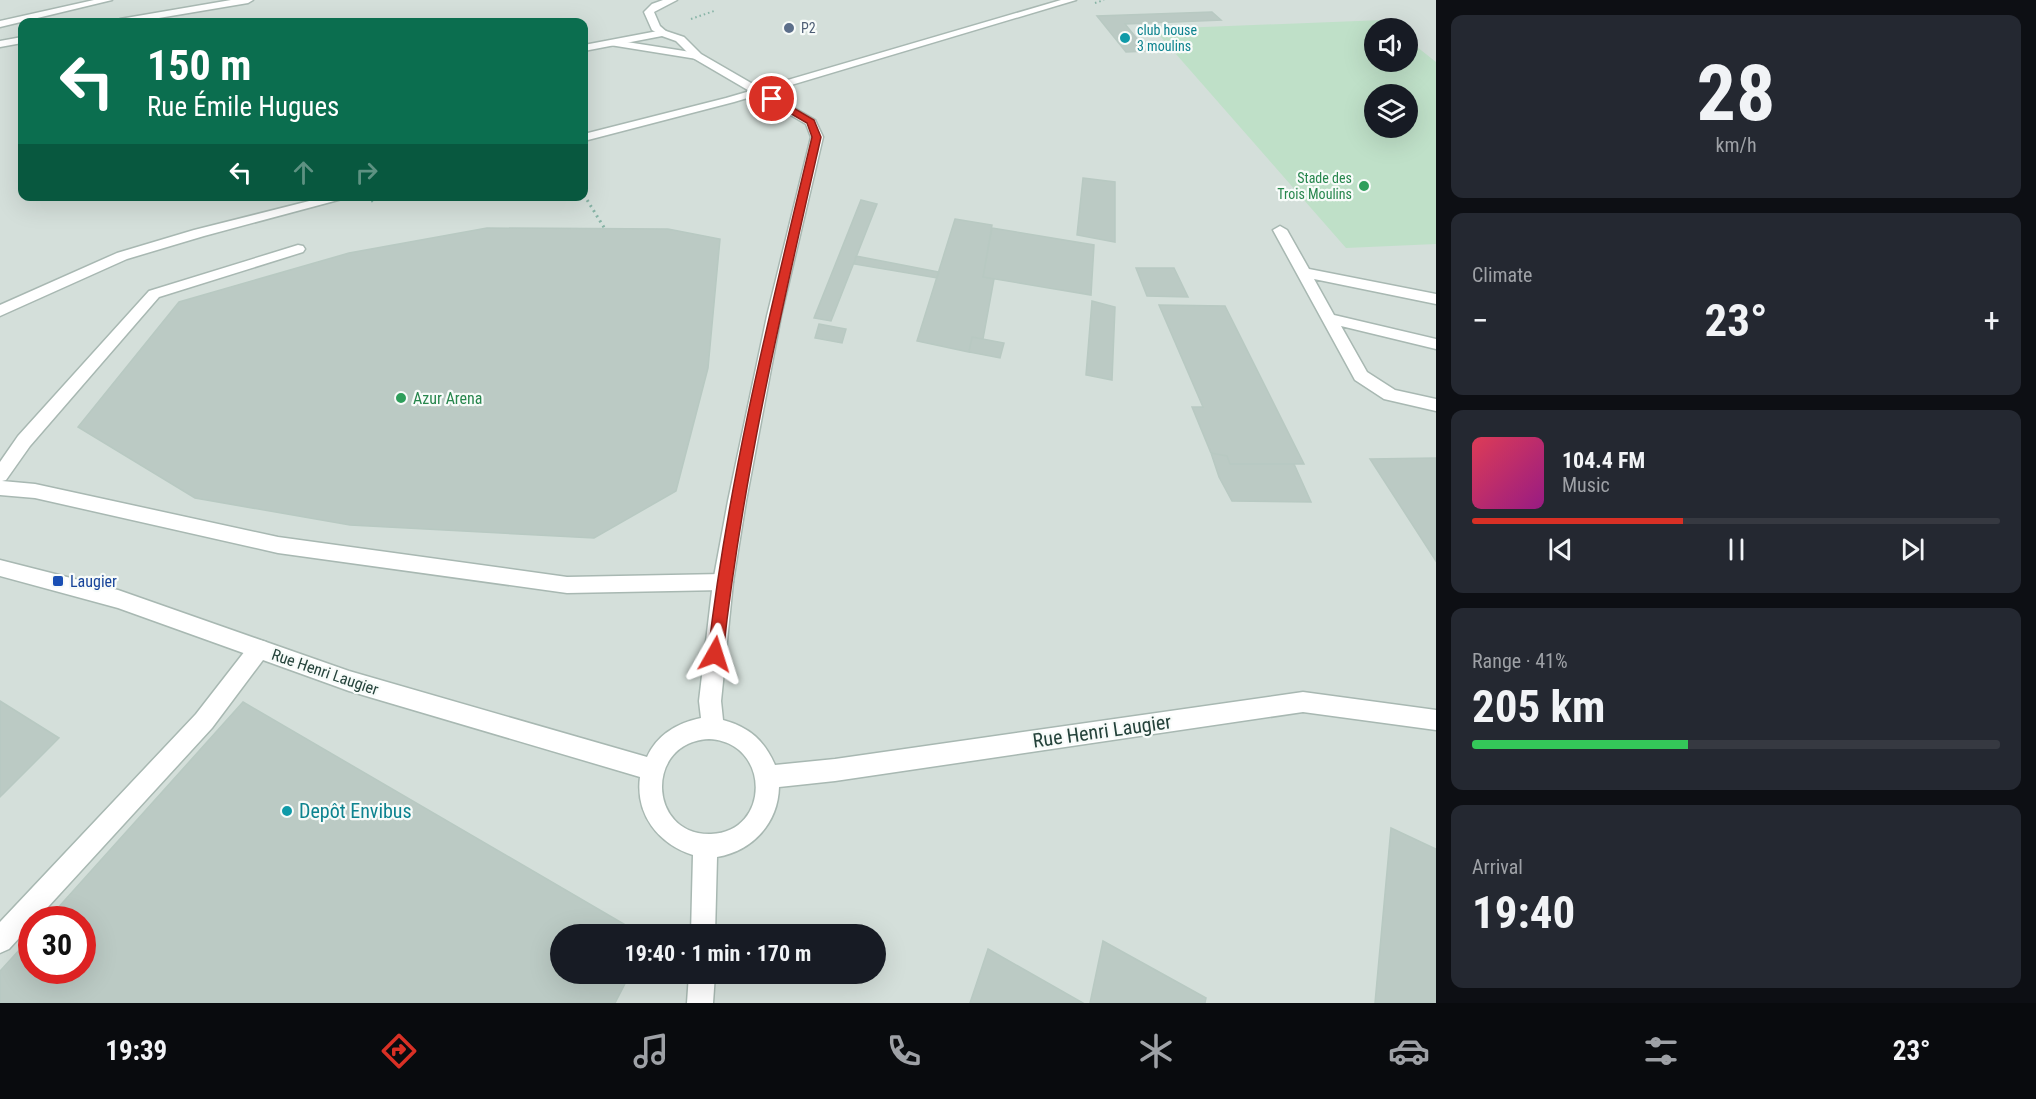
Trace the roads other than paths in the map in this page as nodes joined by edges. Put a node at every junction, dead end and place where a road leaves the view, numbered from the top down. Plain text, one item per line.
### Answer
1 (107, 0) edge
2 (248, 0) edge
3 (672, 0) edge
4 (1071, 0) edge
5 (27, 18) edge
6 (143, 18) edge
7 (18, 20) edge
8 (0, 24) edge
9 (663, 33) junction
10 (18, 41) edge
11 (614, 43) junction
12 (0, 44) edge
13 (588, 47) edge
14 (697, 56) junction
15 (759, 92) junction
16 (588, 137) edge
17 (326, 201) edge
18 (1280, 230) dead end
19 (298, 249) dead end
20 (1303, 272) junction
21 (1436, 299) edge
22 (0, 311) edge
23 (1328, 318) junction
24 (1436, 344) edge
25 (1436, 405) edge
26 (0, 475) edge
27 (0, 488) edge
28 (0, 568) edge
29 (723, 582) junction
30 (259, 650) junction
31 (1436, 720) edge
32 (713, 728) junction
33 (653, 770) junction
34 (767, 777) junction
35 (705, 847) junction
36 (703, 924) edge
37 (0, 940) edge
38 (701, 984) edge
39 (700, 1003) edge

1 - 5 street
2 - 6 street
3 - 9 street
4 - 15 street
7 - 8 street
9 - 11 street
9 - 14 street
10 - 12 street
11 - 13 street
11 - 14 street
14 - 15 street
15 - 16 street
15 - 29 street
17 - 22 street
18 - 20 street
19 - 26 street
20 - 21 street
20 - 23 street
23 - 24 street
23 - 25 street
27 - 29 street
28 - 30 street, Rue Henri Laugier
29 - 32 street
30 - 33 street, Rue Henri Laugier
30 - 37 street
31 - 34 street, Rue Henri Laugier
32 - 33 street
32 - 34 street
33 - 35 street
34 - 35 street
35 - 36 street
38 - 39 street

